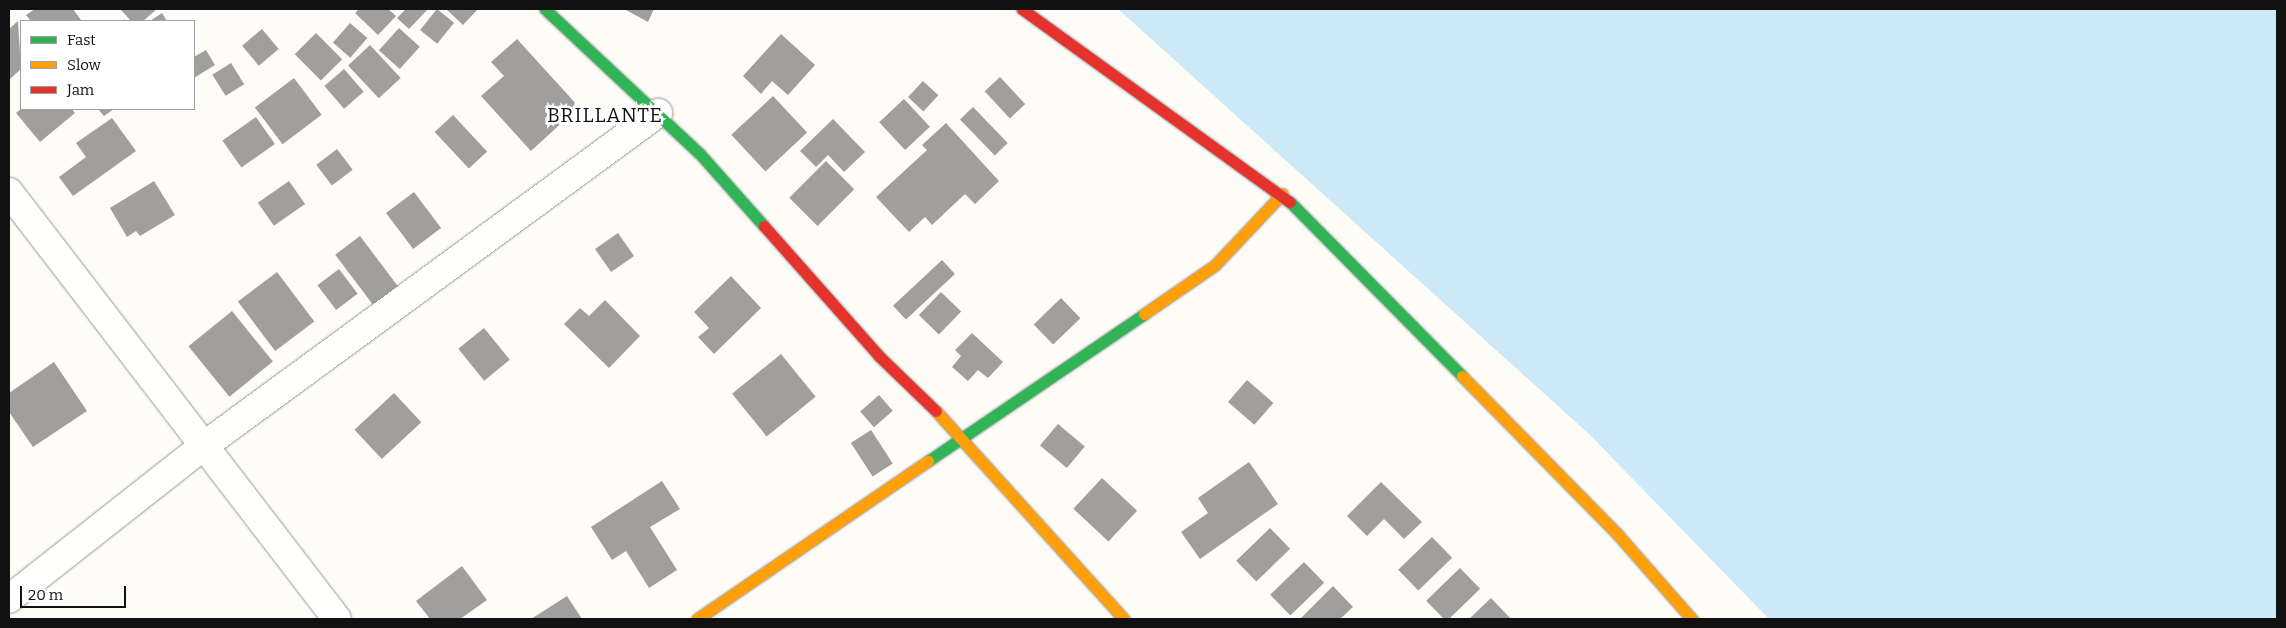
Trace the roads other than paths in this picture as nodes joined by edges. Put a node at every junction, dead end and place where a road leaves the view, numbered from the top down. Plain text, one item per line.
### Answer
1 (545, 9) edge
2 (1022, 9) edge
3 (658, 113) junction
4 (9, 192) edge
5 (1282, 194) junction
6 (963, 437) junction
7 (205, 445) junction
8 (9, 599) edge
9 (337, 619) edge
10 (697, 619) edge
11 (1124, 619) edge
12 (1692, 619) edge

1 - 3 street
2 - 5 street
3 - 6 street
3 - 7 street
4 - 7 street
5 - 6 street
5 - 12 street
6 - 10 street
6 - 11 street
7 - 8 street
7 - 9 street

